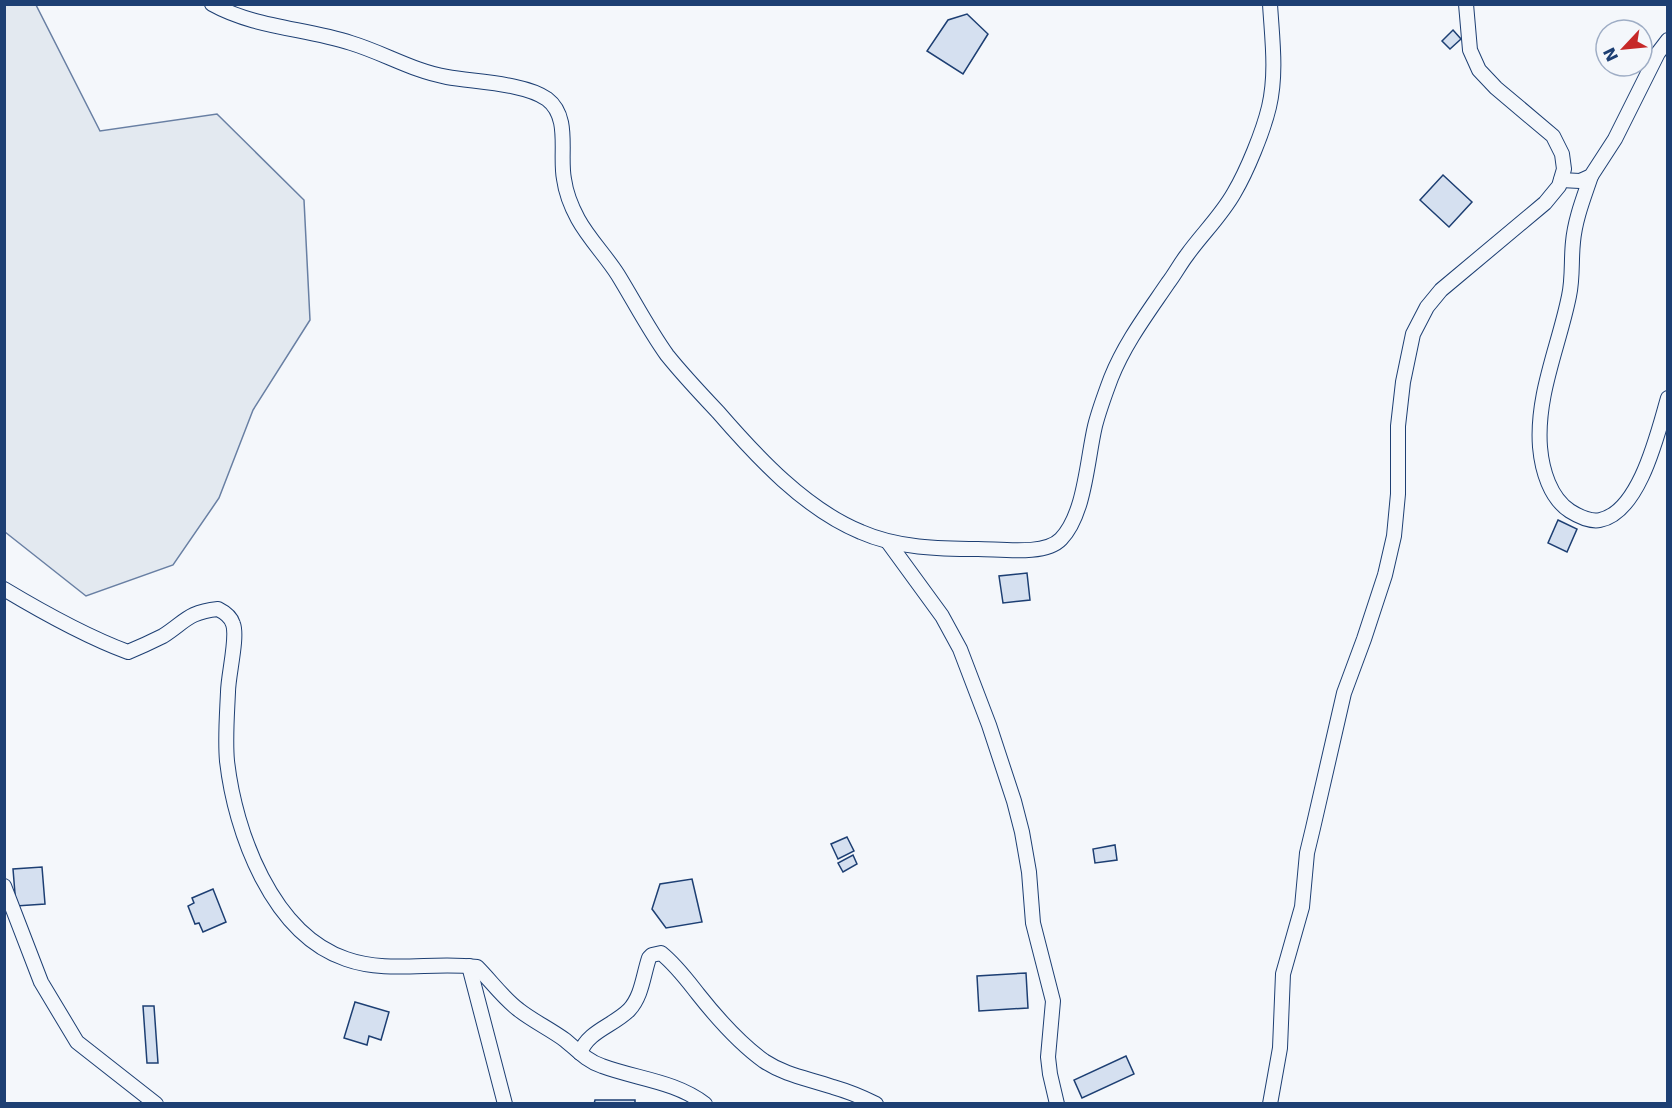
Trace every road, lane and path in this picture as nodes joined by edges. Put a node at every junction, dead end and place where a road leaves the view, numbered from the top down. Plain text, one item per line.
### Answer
1 (212, 4) edge
2 (1270, 4) edge
3 (1466, 4) edge
4 (1668, 40) edge
5 (1591, 176) junction
6 (1561, 180) junction
7 (1668, 398) edge
8 (888, 542) junction
9 (4, 589) edge
10 (4, 886) edge
11 (469, 966) junction
12 (580, 1053) junction
13 (156, 1104) edge
14 (505, 1104) edge
15 (705, 1104) edge
16 (876, 1104) edge
17 (1057, 1104) edge
18 (1270, 1104) edge

1 - 8 street
2 - 8 street
3 - 6 street
4 - 5 street
5 - 6 street
5 - 7 street
6 - 18 street
8 - 17 street
9 - 11 street
10 - 13 street
11 - 12 street
11 - 14 street
12 - 15 street
12 - 16 street

